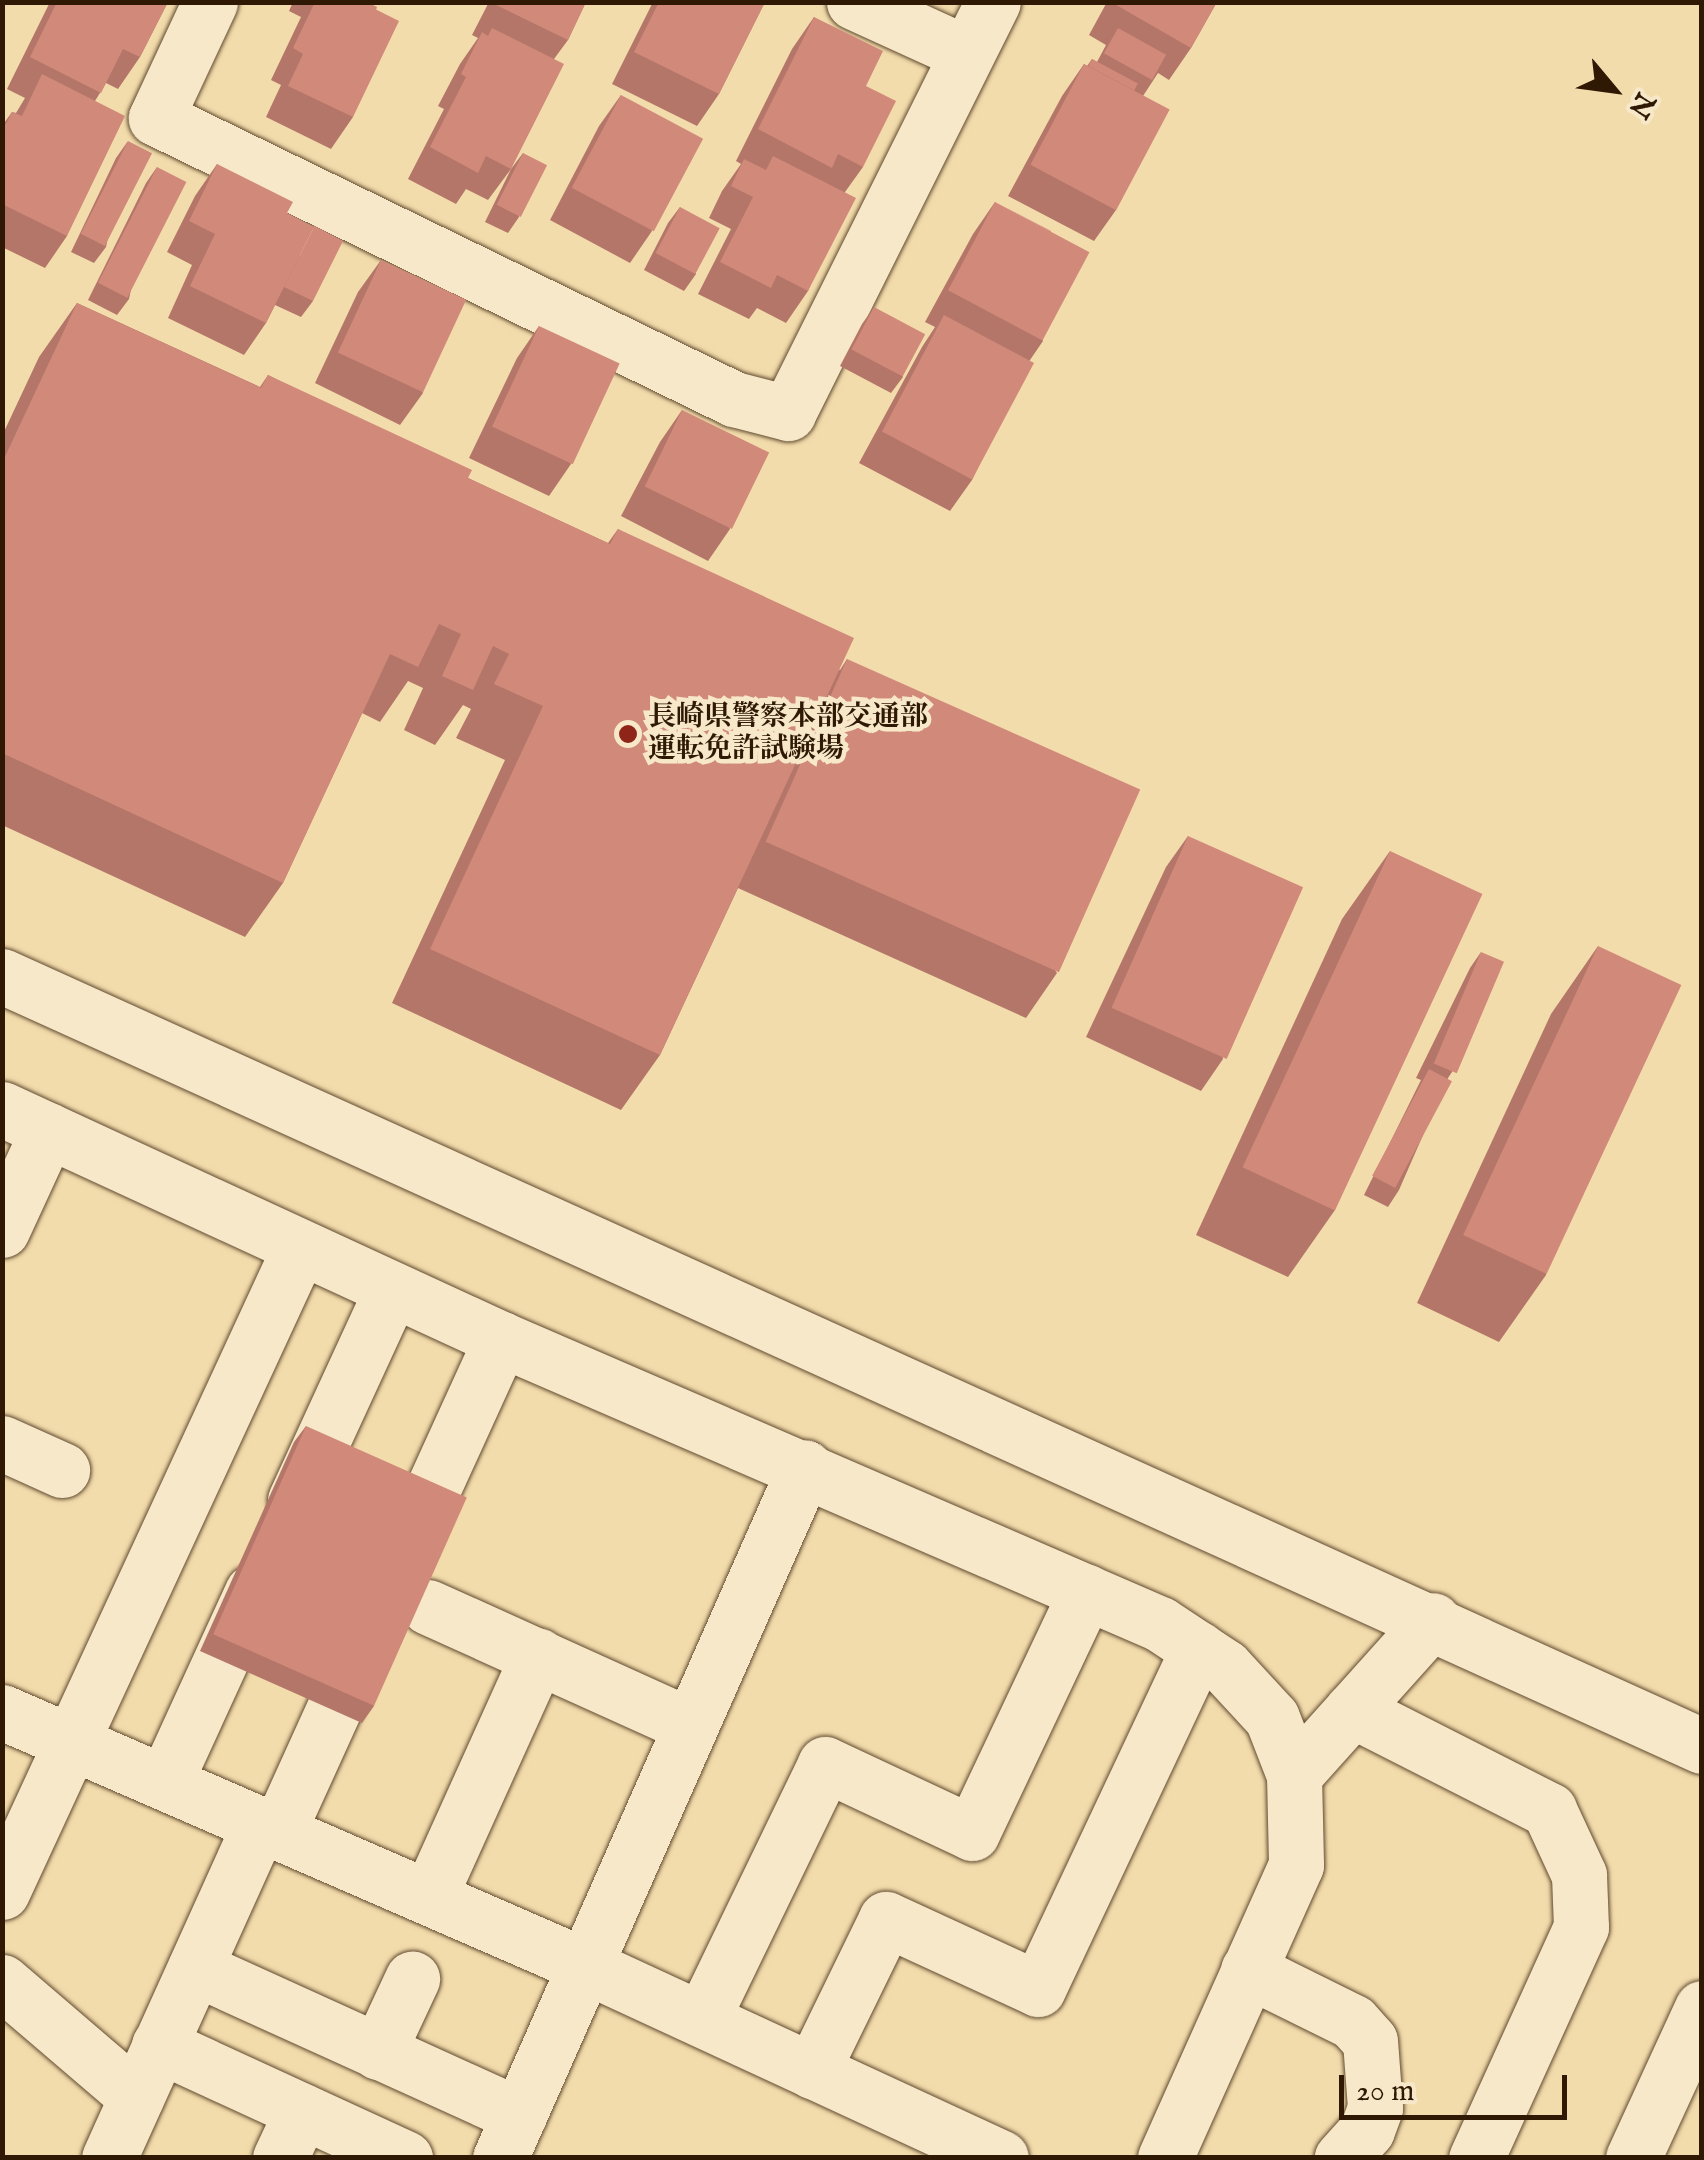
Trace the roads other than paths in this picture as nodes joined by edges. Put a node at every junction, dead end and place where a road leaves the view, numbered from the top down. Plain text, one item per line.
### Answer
1 (210, 2) edge
2 (854, 2) edge
3 (993, 2) edge
4 (966, 54) junction
5 (2, 976) edge
6 (26, 1119) edge
7 (2, 1230) edge
8 (299, 1249) junction
9 (392, 1290) junction
10 (501, 1339) junction
11 (2, 1443) edge
12 (804, 1467) junction
13 (62, 1470) dead end
14 (1086, 1592) junction
15 (428, 1607) edge
16 (1434, 1620) junction
17 (1198, 1648) junction
18 (538, 1656) junction
19 (1352, 1710) junction
20 (2, 1712) edge
21 (689, 1725) junction
22 (72, 1742) junction
23 (1702, 1746) edge
24 (1294, 1775) junction
25 (165, 1782) junction
26 (269, 1828) junction
27 (2, 1892) edge
28 (429, 1897) junction
29 (586, 1966) junction
30 (194, 1968) junction
31 (1248, 1970) junction
32 (412, 1979) dead end
33 (2, 1982) edge
34 (1702, 2008) edge
35 (702, 2019) junction
36 (159, 2045) junction
37 (378, 2052) junction
38 (812, 2071) junction
39 (136, 2097) junction
40 (291, 2134) edge
41 (511, 2143) edge
42 (108, 2158) edge
43 (405, 2158) edge
44 (1001, 2158) edge
45 (1164, 2158) edge
46 (1342, 2158) edge
47 (1476, 2158) edge
48 (1634, 2158) edge

1 - 4 street
2 - 4 street
3 - 4 street
5 - 16 street
6 - 7 street
6 - 8 street
8 - 9 street
8 - 22 street
9 - 10 street
9 - 25 street
10 - 12 street
10 - 26 street
11 - 13 street
12 - 14 street
12 - 21 street
14 - 17 street
14 - 35 street
15 - 18 street
16 - 19 street
16 - 23 street
17 - 24 street
17 - 38 street
18 - 21 street
18 - 28 street
19 - 24 street
19 - 47 street
20 - 22 street
21 - 29 street
22 - 25 street
22 - 27 street
24 - 31 street
25 - 26 street
26 - 28 street
26 - 30 street
28 - 29 street
29 - 35 street
29 - 41 street
30 - 36 street
30 - 37 street
31 - 45 street
31 - 46 street
32 - 37 street
33 - 39 street
34 - 48 street
35 - 38 street
36 - 39 street
36 - 40 street
37 - 41 street
38 - 44 street
39 - 42 street
40 - 43 street

